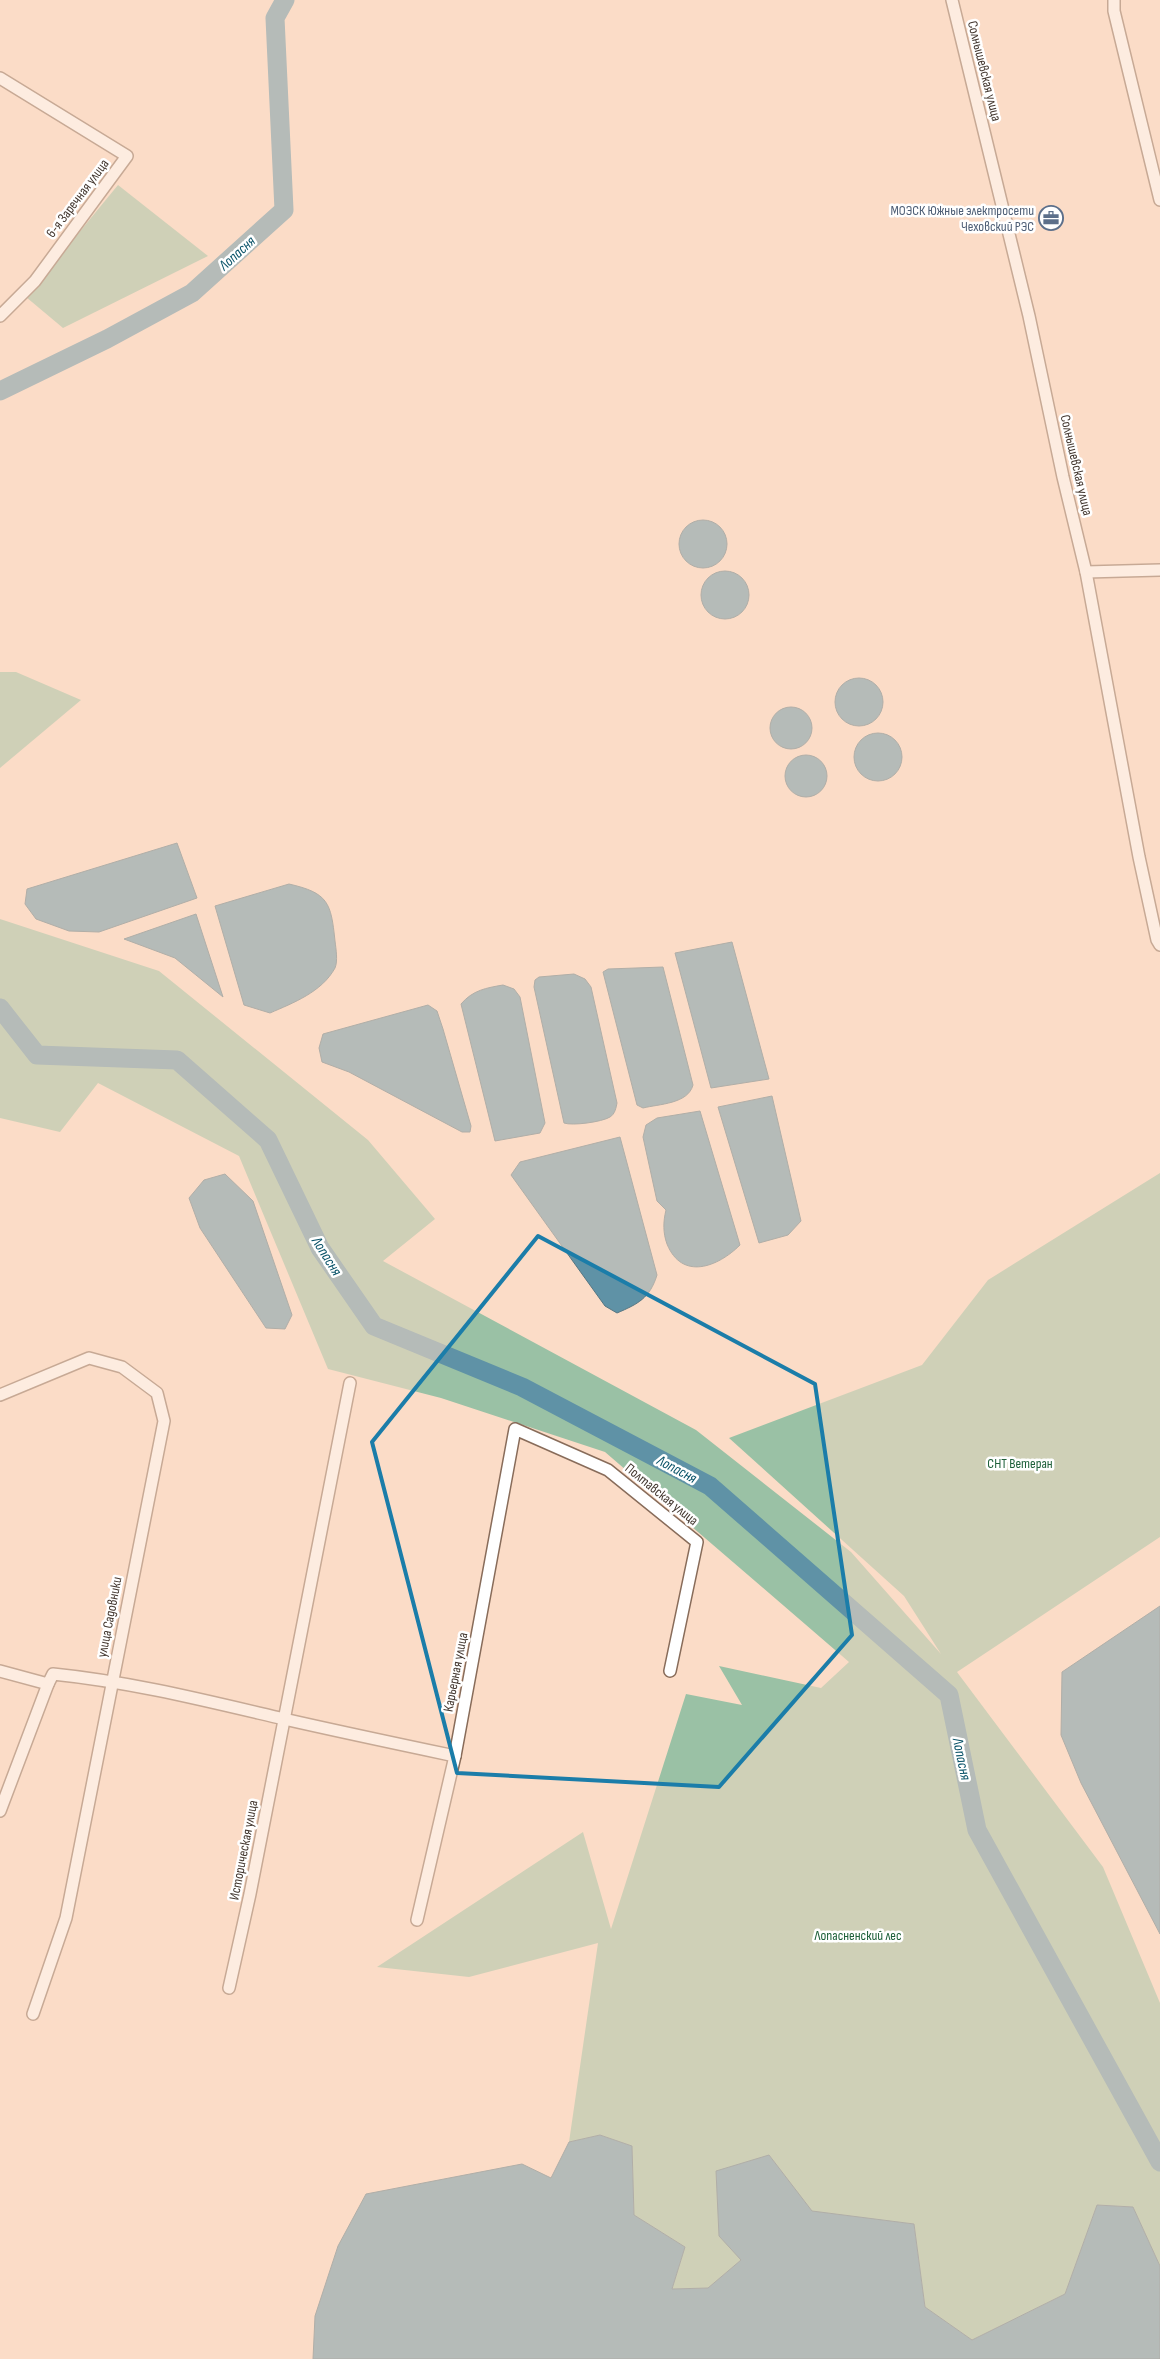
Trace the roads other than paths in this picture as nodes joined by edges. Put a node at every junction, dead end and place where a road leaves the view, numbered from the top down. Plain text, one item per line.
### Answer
1 (952, 0) edge
2 (1114, 0) edge
3 (0, 78) edge
4 (1160, 200) edge
5 (0, 316) edge
6 (1160, 570) edge
7 (1086, 572) junction
8 (1158, 943) edge
9 (350, 1383) dead end
10 (0, 1395) edge
11 (515, 1429) joint
12 (0, 1671) edge
13 (670, 1671) dead end
14 (112, 1680) junction
15 (48, 1684) junction
16 (284, 1719) junction
17 (455, 1756) junction
18 (0, 1811) edge
19 (417, 1920) dead end
20 (229, 1988) dead end
21 (33, 2014) dead end

1 - 7 street, Солнышевская улица
2 - 4 street
3 - 5 street, 6-я Заречная улица
6 - 7 street
7 - 8 street, Солнышевская улица
9 - 16 street, Историческая улица
10 - 14 street, улица Садовники
11 - 13 street, Полтавская улица
11 - 17 street, Карьерная улица
12 - 15 street
14 - 15 street
14 - 16 street
14 - 21 street, улица Садовники
15 - 18 street
16 - 17 street
16 - 20 street, Историческая улица
17 - 19 street, Карьерная улица

